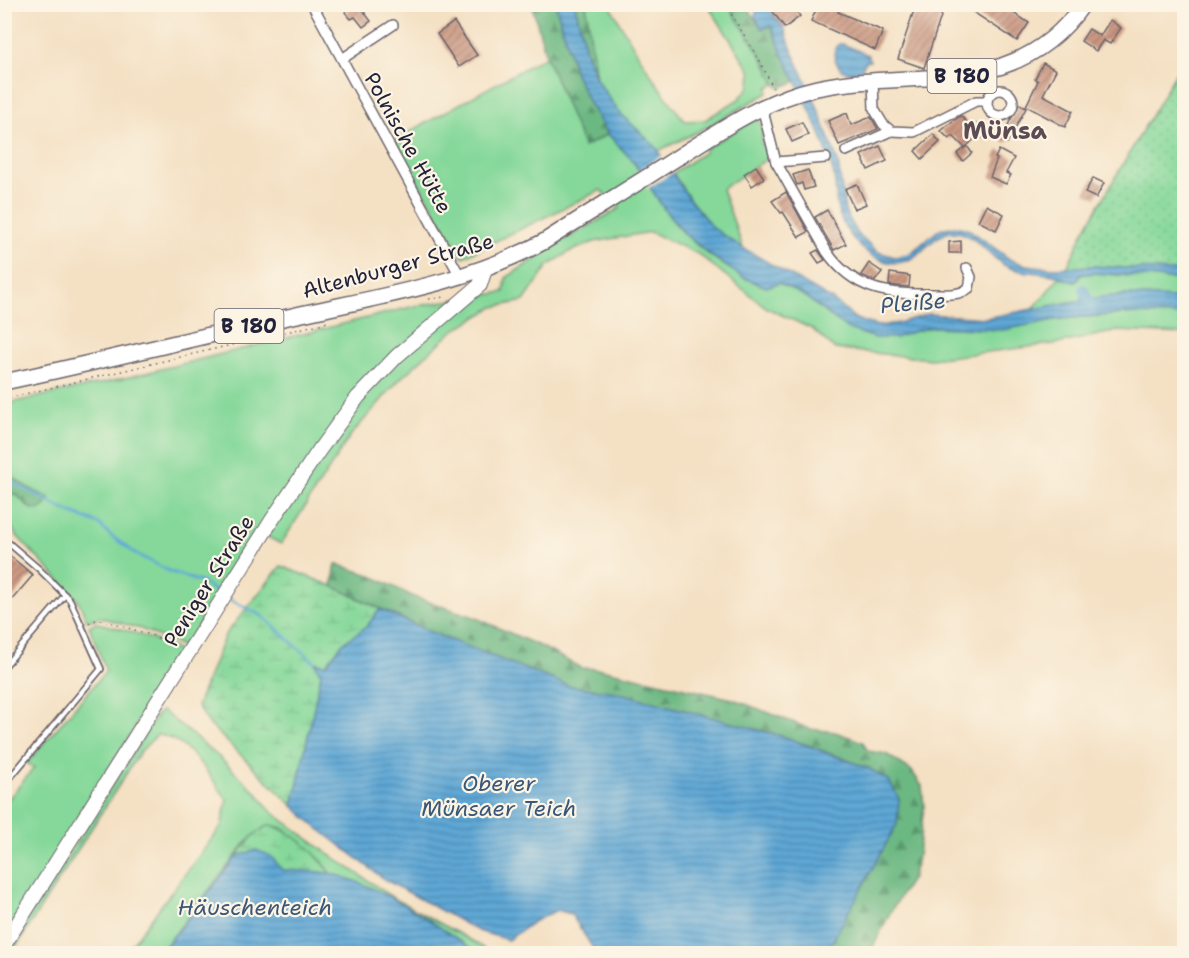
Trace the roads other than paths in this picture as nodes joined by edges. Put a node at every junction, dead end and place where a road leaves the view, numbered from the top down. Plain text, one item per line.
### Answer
1 (312, 4) edge
2 (1083, 4) edge
3 (393, 25) dead end
4 (342, 59) junction
5 (992, 70) junction
6 (873, 81) junction
7 (996, 91) junction
8 (987, 102) junction
9 (762, 106) junction
10 (891, 131) junction
11 (846, 151) dead end
12 (826, 158) dead end
13 (776, 162) junction
14 (967, 268) dead end
15 (485, 269) junction
16 (460, 276) junction
17 (4, 382) edge
18 (4, 539) edge
19 (65, 595) junction
20 (4, 667) edge
21 (4, 785) edge
22 (4, 945) edge

1 - 4 street, Polnische Hütte
2 - 5 main road, B 180
3 - 4 street, Polnische Hütte
4 - 16 street, Polnische Hütte
5 - 6 main road, B 180
5 - 7 street
6 - 9 main road, B 180
6 - 10 street
7 - 8 street
7 - 8 street
8 - 10 street
9 - 13 street
9 - 15 main road, Altenburger Straße / B 180
10 - 11 street
12 - 13 street
13 - 14 street
15 - 16 main road, Altenburger Straße / B 180
15 - 22 street, Peniger Straße
16 - 17 main road, Altenburger Straße / B 180
18 - 19 lane
19 - 20 lane
19 - 21 lane

